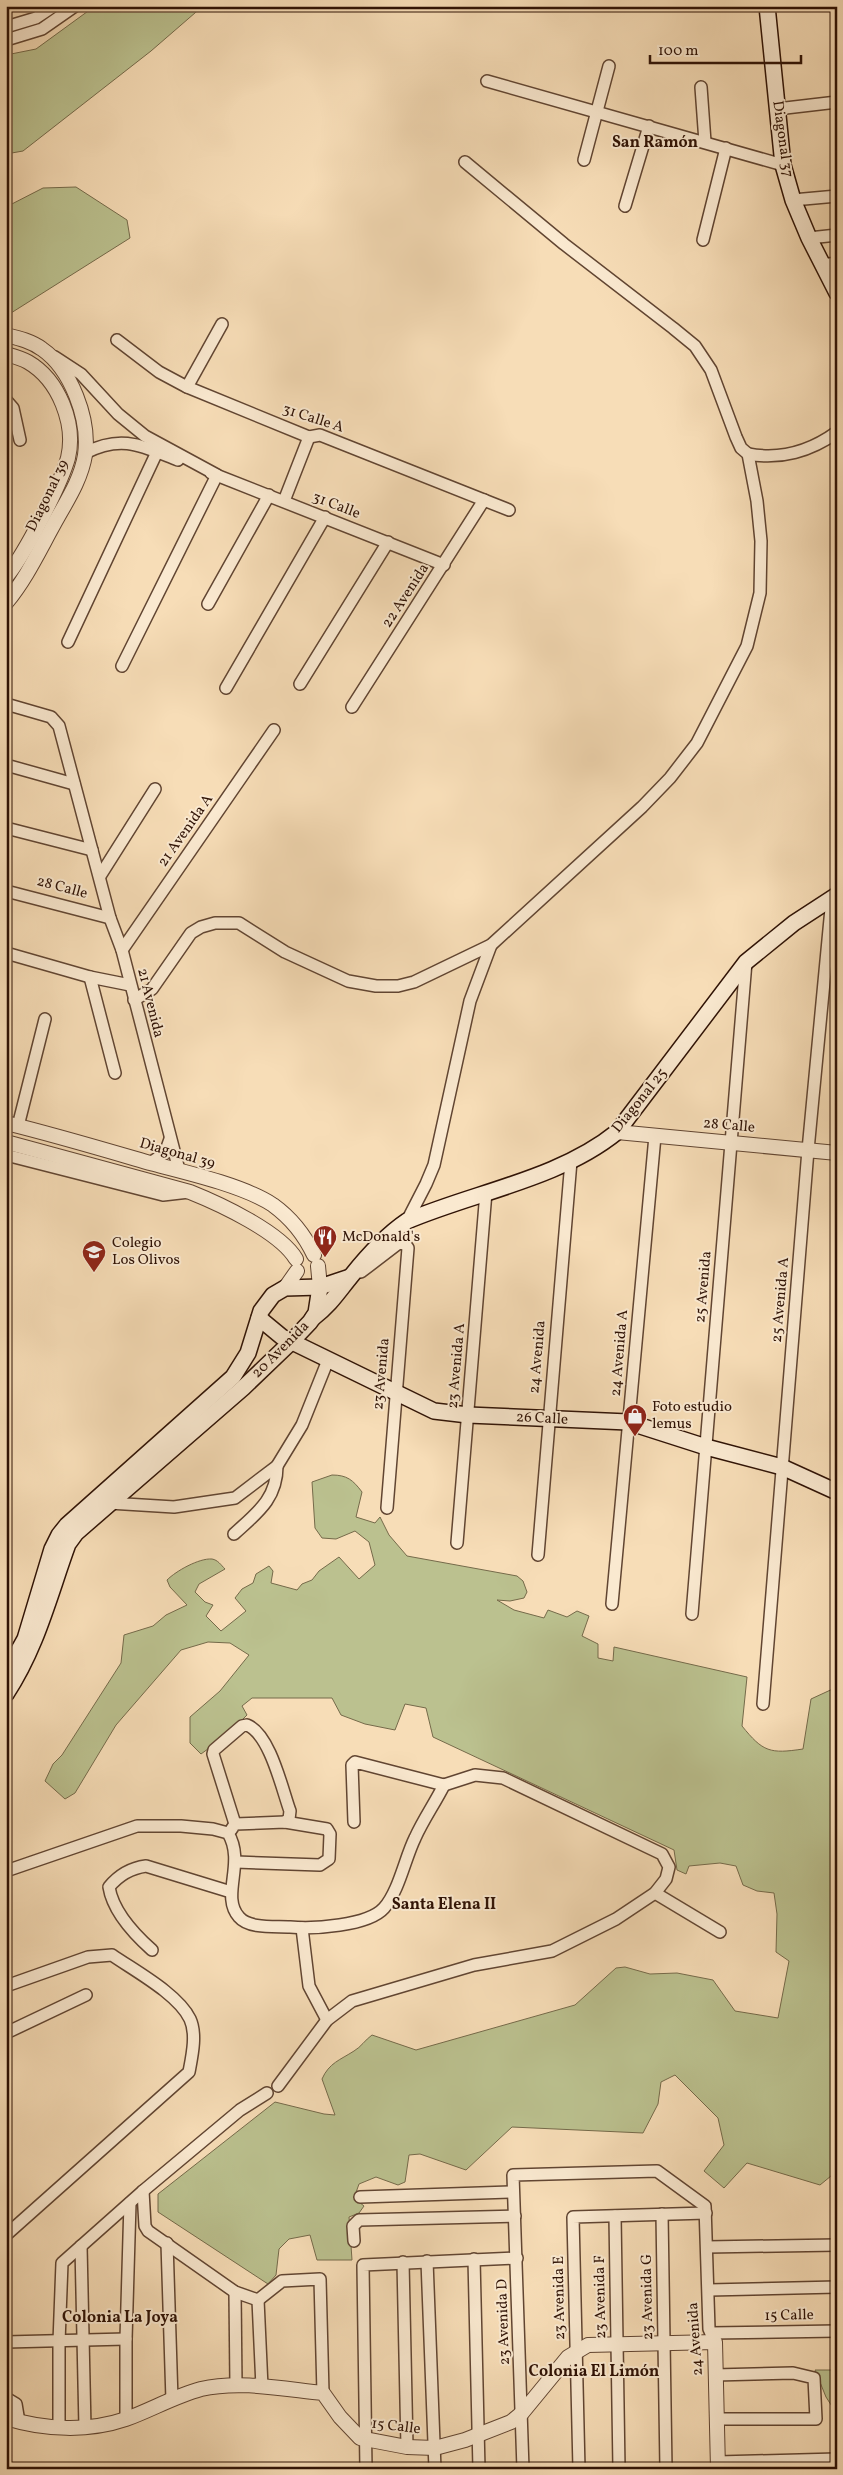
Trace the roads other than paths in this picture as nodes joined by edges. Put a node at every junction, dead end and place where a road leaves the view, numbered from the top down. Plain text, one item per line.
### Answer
1 (54, 6) edge
2 (76, 6) edge
3 (767, 6) edge
4 (6, 27) edge
5 (6, 40) edge
6 (609, 66) dead end
7 (487, 81) dead end
8 (701, 87) dead end
9 (837, 102) edge
10 (777, 109) junction
11 (597, 112) junction
12 (649, 126) junction
13 (705, 142) junction
14 (726, 148) junction
15 (584, 160) dead end
16 (465, 162) dead end
17 (783, 165) junction
18 (837, 196) edge
19 (792, 200) junction
20 (625, 206) dead end
21 (837, 235) edge
22 (809, 238) junction
23 (703, 240) dead end
24 (829, 264) edge
25 (837, 292) edge
26 (222, 324) dead end
27 (6, 335) edge
28 (117, 340) dead end
29 (42, 349) junction
30 (6, 354) edge
31 (187, 386) junction
32 (10, 404) edge
33 (6, 418) edge
34 (837, 432) edge
35 (309, 437) junction
36 (20, 440) dead end
37 (157, 452) junction
38 (85, 453) junction
39 (748, 454) junction
40 (216, 475) junction
41 (269, 495) junction
42 (484, 500) junction
43 (284, 501) junction
44 (508, 510) dead end
45 (325, 517) junction
46 (388, 542) junction
47 (444, 565) junction
48 (6, 577) edge
49 (6, 603) edge
50 (208, 604) dead end
51 (68, 642) dead end
52 (122, 666) dead end
53 (300, 684) dead end
54 (226, 688) dead end
55 (6, 704) edge
56 (352, 707) dead end
57 (274, 730) dead end
58 (6, 765) edge
59 (74, 784) junction
60 (155, 789) dead end
61 (6, 828) edge
62 (92, 850) junction
63 (100, 876) junction
64 (6, 891) edge
65 (834, 897) edge
66 (110, 918) junction
67 (491, 945) junction
68 (122, 950) junction
69 (6, 953) edge
70 (746, 962) junction
71 (90, 977) junction
72 (130, 985) junction
73 (134, 1000) junction
74 (45, 1020) dead end
75 (115, 1072) dead end
76 (12, 1125) edge
77 (617, 1132) junction
78 (655, 1136) junction
79 (170, 1139) junction
80 (6, 1142) edge
81 (731, 1143) junction
82 (808, 1150) junction
83 (837, 1153) edge
84 (8, 1158) edge
85 (571, 1161) junction
86 (150, 1162) junction
87 (178, 1170) junction
88 (190, 1192) junction
89 (486, 1192) junction
90 (254, 1196) junction
91 (284, 1216) junction
92 (242, 1218) junction
93 (407, 1221) junction
94 (268, 1233) junction
95 (350, 1277) junction
96 (320, 1287) junction
97 (285, 1288) junction
98 (259, 1318) junction
99 (313, 1318) junction
100 (291, 1342) junction
101 (328, 1360) junction
102 (395, 1393) junction
103 (468, 1415) junction
104 (549, 1420) junction
105 (628, 1422) junction
106 (706, 1447) junction
107 (277, 1466) junction
108 (782, 1467) junction
109 (837, 1492) edge
110 (109, 1503) junction
111 (387, 1508) dead end
112 (234, 1534) dead end
113 (457, 1543) dead end
114 (538, 1555) dead end
115 (612, 1604) dead end
116 (692, 1614) dead end
117 (6, 1673) edge
118 (6, 1694) edge
119 (763, 1704) dead end
120 (444, 1785) junction
121 (285, 1822) junction
122 (354, 1822) dead end
123 (232, 1829) junction
124 (236, 1862) junction
125 (6, 1871) edge
126 (231, 1892) junction
127 (655, 1893) junction
128 (302, 1928) junction
129 (720, 1932) dead end
130 (152, 1950) dead end
131 (6, 1986) edge
132 (86, 1995) dead end
133 (327, 2020) junction
134 (6, 2033) edge
135 (278, 2086) dead end
136 (267, 2093) dead end
137 (143, 2191) junction
138 (513, 2192) junction
139 (360, 2197) dead end
140 (130, 2203) junction
141 (706, 2210) junction
142 (662, 2214) junction
143 (515, 2216) junction
144 (615, 2216) junction
145 (6, 2235) edge
146 (354, 2241) dead end
147 (167, 2243) junction
148 (837, 2245) edge
149 (81, 2246) junction
150 (707, 2247) junction
151 (517, 2258) junction
152 (474, 2259) junction
153 (427, 2261) junction
154 (403, 2262) junction
155 (837, 2287) edge
156 (709, 2290) junction
157 (235, 2292) junction
158 (258, 2300) junction
159 (837, 2332) edge
160 (713, 2338) junction
161 (126, 2339) junction
162 (6, 2342) edge
163 (59, 2342) junction
164 (82, 2342) junction
165 (664, 2342) junction
166 (617, 2343) junction
167 (576, 2350) junction
168 (715, 2375) junction
169 (236, 2386) junction
170 (262, 2388) junction
171 (322, 2393) junction
172 (6, 2398) edge
173 (172, 2400) junction
174 (522, 2413) junction
175 (126, 2419) junction
176 (716, 2419) junction
177 (13, 2420) edge
178 (59, 2428) junction
179 (85, 2428) junction
180 (479, 2435) junction
181 (366, 2440) junction
182 (407, 2447) junction
183 (435, 2448) junction
184 (837, 2459) edge
185 (718, 2465) edge
186 (366, 2469) edge
187 (435, 2469) edge
188 (480, 2469) edge
189 (523, 2469) edge
190 (579, 2469) edge
191 (619, 2469) edge
192 (666, 2469) edge

1 - 4 street
2 - 5 street
3 - 10 main road, Diagonal 37
6 - 11 street
7 - 11 street
8 - 13 street
9 - 10 street
10 - 17 main road, Diagonal 37
11 - 12 street
11 - 15 street
12 - 13 street
12 - 20 street
13 - 14 street
14 - 17 street
14 - 23 street
16 - 39 street
17 - 19 main road, Diagonal 37
18 - 19 street
19 - 22 main road, Diagonal 37
21 - 22 street
22 - 24 main road, Diagonal 37
24 - 25 main road, Diagonal 37
26 - 31 street
27 - 29 street
28 - 31 street, 31 Calle A
29 - 38 street, Diagonal 39
29 - 40 street, 31 Calle
30 - 48 street, Diagonal 39
31 - 35 street, 31 Calle A
32 - 33 street
32 - 36 street
34 - 39 street
35 - 42 street, 31 Calle A
35 - 43 street
37 - 38 street, 31 Calle
37 - 40 street, 31 Calle
37 - 51 street
38 - 49 street, Diagonal 39
39 - 67 street
40 - 41 street, 31 Calle
40 - 52 street
41 - 43 street, 31 Calle
41 - 50 street
42 - 44 street, 31 Calle A
42 - 47 street, 22 Avenida
43 - 45 street, 31 Calle
45 - 46 street, 31 Calle
45 - 54 street
46 - 47 street, 31 Calle
46 - 53 street
47 - 56 street, 22 Avenida
55 - 59 street, 21 Avenida
57 - 68 street, 21 Avenida A
58 - 59 street
59 - 62 street, 21 Avenida
60 - 63 street
61 - 62 street
62 - 63 street, 21 Avenida
63 - 66 street, 21 Avenida
64 - 66 street, 28 Calle
65 - 70 main road, Diagonal 25
65 - 82 street, 25 Avenida A
66 - 68 street, 21 Avenida
67 - 73 street
67 - 93 street
68 - 72 street, 21 Avenida
69 - 71 street
70 - 77 main road, Diagonal 25
70 - 81 street, 25 Avenida
71 - 72 street
71 - 75 street
72 - 73 street, 21 Avenida
73 - 79 street, 21 Avenida
74 - 76 street
76 - 86 street, Diagonal 39
77 - 78 street, 28 Calle
77 - 85 main road, Diagonal 25
78 - 81 street, 28 Calle
78 - 105 street, 24 Avenida A
79 - 86 street
79 - 87 street, 21 Avenida
80 - 88 street
81 - 82 street, 28 Calle
81 - 106 street, 25 Avenida
82 - 83 street, 28 Calle
82 - 108 street, 25 Avenida A
84 - 88 street
85 - 89 main road, Diagonal 25
85 - 104 street, 24 Avenida
86 - 87 street, Diagonal 39
87 - 90 street, Diagonal 39
88 - 92 street
89 - 93 main road, Diagonal 25
89 - 103 street, 23 Avenida A
90 - 91 street, Diagonal 39
90 - 92 street
91 - 94 street
91 - 96 street, Diagonal 39
92 - 94 street
93 - 95 main road, Diagonal 25
94 - 97 street
95 - 96 main road, Diagonal 25
95 - 99 main road, Diagonal 25
95 - 102 street, 23 Avenida
96 - 97 main road
96 - 99 main road, 20 Avenida
97 - 98 main road, 20 Avenida
98 - 100 main road, 26 Calle
98 - 117 main road, 20 Avenida
99 - 100 main road, 20 Avenida
100 - 101 main road, 26 Calle
100 - 110 main road, 20 Avenida
101 - 102 main road, 26 Calle
101 - 107 street
102 - 103 main road, 26 Calle
102 - 111 street, 23 Avenida
103 - 104 main road, 26 Calle
103 - 113 street, 23 Avenida A
104 - 105 main road, 26 Calle
104 - 114 street, 24 Avenida
105 - 106 main road, 26 Calle
105 - 115 street, 24 Avenida A
106 - 108 main road, 26 Calle
106 - 116 street, 25 Avenida
107 - 110 street
107 - 112 street
108 - 109 main road, 26 Calle
108 - 119 street, 25 Avenida A
110 - 118 main road, 20 Avenida
120 - 122 street
120 - 127 street
120 - 128 street
121 - 123 street
121 - 123 street
121 - 124 street
123 - 124 street
123 - 125 street
124 - 126 street
126 - 128 street
126 - 130 street
127 - 129 street
127 - 133 street
128 - 133 street
131 - 145 street
132 - 134 street
133 - 135 street
136 - 137 street
137 - 140 street
137 - 147 street
138 - 139 street
138 - 141 street, 23 Avenida D
138 - 143 street, 23 Avenida D
140 - 149 street
140 - 161 street
141 - 142 street
141 - 150 street, 24 Avenida
142 - 144 street
142 - 165 street, 23 Avenida G
143 - 146 street
143 - 151 street, 23 Avenida D
144 - 166 street, 23 Avenida F
144 - 167 street, 23 Avenida E
147 - 157 street
147 - 173 street
148 - 150 street
149 - 163 street
149 - 164 street
150 - 156 street, 24 Avenida
151 - 152 street
151 - 174 street, 23 Avenida D
152 - 153 street
152 - 180 street
153 - 154 street
153 - 183 street
154 - 181 street
154 - 182 street
155 - 156 street
156 - 160 street, 24 Avenida
157 - 158 street
157 - 169 street
158 - 170 street
158 - 171 street
159 - 160 street, 15 Calle
160 - 165 street, 15 Calle
160 - 168 street, 24 Avenida
161 - 164 street
161 - 175 street
162 - 163 street
163 - 164 street
163 - 178 street
164 - 179 street
165 - 166 street, 15 Calle
165 - 192 street, 23 Avenida G
166 - 167 street, 15 Calle
166 - 191 street, 23 Avenida F
167 - 174 street, 15 Calle
167 - 190 street, 23 Avenida E
168 - 176 street, 24 Avenida
168 - 176 street
169 - 170 street
169 - 173 street
170 - 171 street
171 - 181 street, 15 Calle
172 - 177 street
173 - 175 street
174 - 180 street, 15 Calle
174 - 189 street, 23 Avenida D
175 - 179 street
176 - 185 street, 24 Avenida
177 - 178 street
178 - 179 street
180 - 183 street, 15 Calle
180 - 188 street
181 - 182 street, 15 Calle
181 - 186 street
182 - 183 street, 15 Calle
183 - 187 street
184 - 185 street

